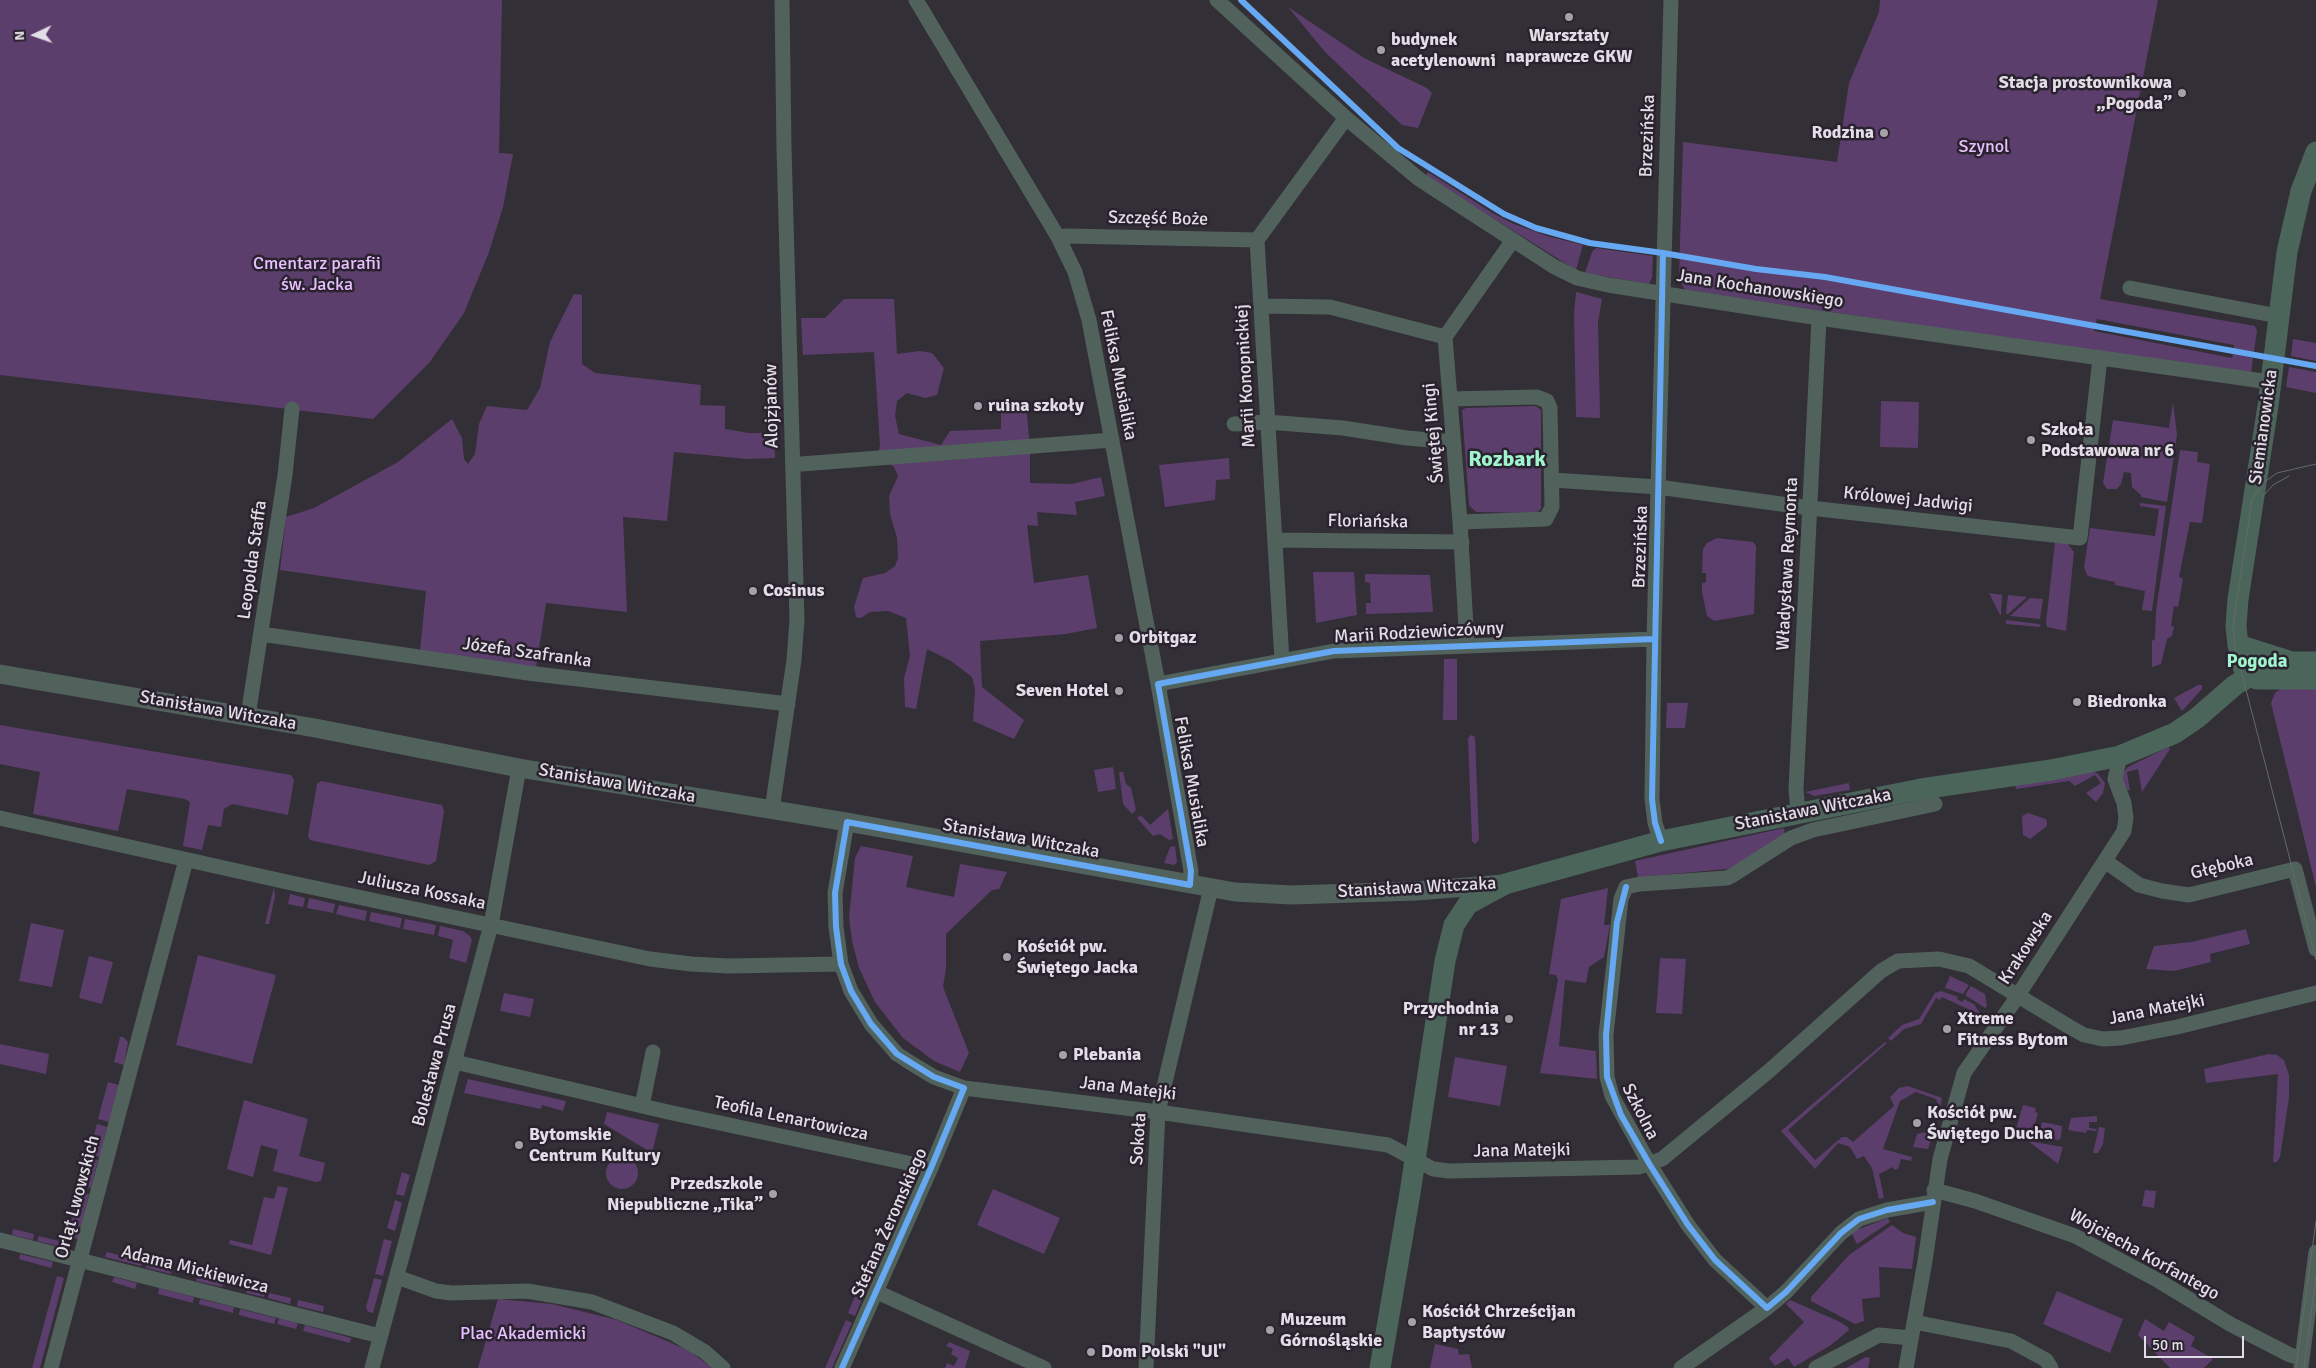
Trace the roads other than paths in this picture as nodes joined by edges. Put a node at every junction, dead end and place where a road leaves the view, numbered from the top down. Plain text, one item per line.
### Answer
1 (782, 0) edge
2 (916, 0) edge
3 (1217, 0) edge
4 (1671, 0) edge
5 (1346, 118) junction
6 (2316, 152) edge
7 (1058, 238) junction
8 (1257, 240) junction
9 (1513, 240) junction
10 (2130, 288) dead end
11 (1662, 293) junction
12 (1261, 306) junction
13 (2278, 316) junction
14 (1819, 318) junction
15 (1445, 336) junction
16 (2100, 358) junction
17 (2270, 382) junction
18 (1450, 400) junction
19 (292, 410) dead end
20 (1267, 422) junction
21 (1234, 424) dead end
22 (1112, 440) junction
23 (1453, 442) junction
24 (801, 464) dead end
25 (1553, 480) junction
26 (1658, 487) junction
27 (1810, 508) junction
28 (1460, 522) junction
29 (1275, 540) junction
30 (1462, 542) junction
31 (261, 634) junction
32 (1654, 639) junction
33 (1467, 645) junction
34 (2238, 645) junction
35 (1282, 661) junction
36 (2292, 662) junction
37 (2316, 662) edge
38 (0, 674) edge
39 (2246, 678) junction
40 (2316, 679) edge
41 (1158, 684) junction
42 (788, 704) junction
43 (248, 716) junction
44 (2120, 756) junction
45 (519, 768) junction
46 (1935, 804) dead end
47 (772, 810) junction
48 (1798, 813) junction
49 (0, 818) edge
50 (847, 822) junction
51 (1661, 841) junction
52 (186, 860) junction
53 (2105, 861) junction
54 (1505, 884) junction
55 (1190, 885) junction
56 (1211, 888) junction
57 (491, 925) junction
58 (2316, 949) edge
59 (841, 964) junction
60 (2316, 993) edge
61 (2018, 996) junction
62 (653, 1052) dead end
63 (455, 1062) junction
64 (964, 1088) junction
65 (642, 1106) junction
66 (1158, 1112) junction
67 (1415, 1159) junction
68 (1650, 1165) junction
69 (931, 1168) junction
70 (1934, 1196) junction
71 (0, 1240) edge
72 (2316, 1252) edge
73 (80, 1260) junction
74 (398, 1277) junction
75 (877, 1292) junction
76 (1767, 1308) junction
77 (1914, 1322) junction
78 (380, 1336) junction
79 (1911, 1338) junction
80 (2301, 1363) edge
81 (51, 1368) edge
82 (372, 1368) edge
83 (723, 1368) edge
84 (842, 1368) edge
85 (1044, 1368) edge
86 (1146, 1368) edge
87 (1380, 1368) edge
88 (1681, 1368) edge
89 (1816, 1368) edge
90 (1906, 1368) edge
91 (2051, 1368) edge

1 - 42 street, Alojzjanów
2 - 7 street, Feliksa Musialika
3 - 5 street, Jana Kochanowskiego
4 - 11 street, Brzezińska
5 - 8 street
5 - 9 street, Jana Kochanowskiego
6 - 13 main road, Siemianowicka
7 - 8 street, Szczęść Boże
7 - 22 street, Feliksa Musialika
8 - 12 street, Marii Konopnickiej
9 - 11 street, Jana Kochanowskiego
9 - 15 street
10 - 13 street
11 - 14 street, Jana Kochanowskiego
11 - 26 street, Brzezińska
12 - 15 street
12 - 20 street, Marii Konopnickiej
13 - 17 main road, Siemianowicka
14 - 16 street, Jana Kochanowskiego
14 - 27 street, Władysława Reymonta
15 - 18 street, Świętej Kingi
16 - 17 street, Jana Kochanowskiego
16 - 27 street, Królowej Jadwigi
17 - 34 main road, Siemianowicka
18 - 23 street, Świętej Kingi
18 - 25 street
19 - 31 street, Leopolda Staffa
20 - 21 street
20 - 23 street
20 - 29 street, Marii Konopnickiej
22 - 24 street
22 - 41 street, Feliksa Musialika
23 - 28 street, Świętej Kingi
25 - 26 street, Królowej Jadwigi
25 - 28 street
26 - 27 street, Królowej Jadwigi
26 - 32 street, Brzezińska
27 - 48 street, Władysława Reymonta
28 - 30 street, Świętej Kingi
29 - 30 street, Floriańska
29 - 35 street, Marii Konopnickiej
30 - 33 street, Świętej Kingi
31 - 42 street, Józefa Szafranka
31 - 43 street, Leopolda Staffa
32 - 33 street, Marii Rodziewiczówny
32 - 51 street, Brzezińska
33 - 35 street, Marii Rodziewiczówny
34 - 36 main road
34 - 39 main road, Siemianowicka
35 - 41 street, Marii Rodziewiczówny
36 - 37 main road
36 - 39 main road, Stanisława Witczaka
38 - 43 street, Stanisława Witczaka
39 - 40 main road
39 - 44 main road, Stanisława Witczaka
41 - 55 street, Feliksa Musialika
42 - 47 street, Alojzjanów
43 - 45 street, Stanisława Witczaka
44 - 48 main road, Stanisława Witczaka
44 - 53 street, Krakowska
45 - 47 street, Stanisława Witczaka
45 - 57 street, Bolesława Prusa
46 - 68 street, Szkolna
47 - 50 street, Stanisława Witczaka
48 - 51 main road, Stanisława Witczaka
49 - 52 street, Juliusza Kossaka
50 - 55 street, Stanisława Witczaka
50 - 59 street, Jana Matejki
51 - 54 main road, Stanisława Witczaka
52 - 57 street, Juliusza Kossaka
52 - 73 street, Orląt Lwowskich
53 - 58 street, Głęboka
53 - 61 street, Krakowska
54 - 56 street, Stanisława Witczaka
54 - 67 main road
55 - 56 street, Stanisława Witczaka
56 - 66 street, Sokoła
57 - 59 street, Juliusza Kossaka
57 - 63 street, Bolesława Prusa
59 - 64 street, Jana Matejki
60 - 61 street, Jana Matejki
61 - 68 street, Jana Matejki
61 - 70 street, Krakowska
62 - 65 street
63 - 65 street, Teofila Lenartowicza
63 - 74 street, Bolesława Prusa
64 - 66 street, Jana Matejki
64 - 69 street, Stefana Żeromskiego
65 - 69 street, Teofila Lenartowicza
66 - 67 street, Jana Matejki
66 - 86 street, Sokoła
67 - 68 street, Jana Matejki
67 - 87 main road
68 - 76 street, Szkolna
69 - 75 street, Stefana Żeromskiego
70 - 76 street, Wojciecha Korfantego
70 - 77 street, Krakowska
70 - 80 street, Wojciecha Korfantego
71 - 73 street, Adama Mickiewicza
72 - 80 street
73 - 78 street, Adama Mickiewicza
73 - 81 street, Orląt Lwowskich
74 - 78 street, Bolesława Prusa
74 - 83 street
75 - 84 street, Stefana Żeromskiego
75 - 85 street
76 - 88 street, Wojciecha Korfantego
77 - 79 street, Krakowska
77 - 91 street
78 - 82 street, Bolesława Prusa
79 - 89 street
79 - 90 street, Krakowska

